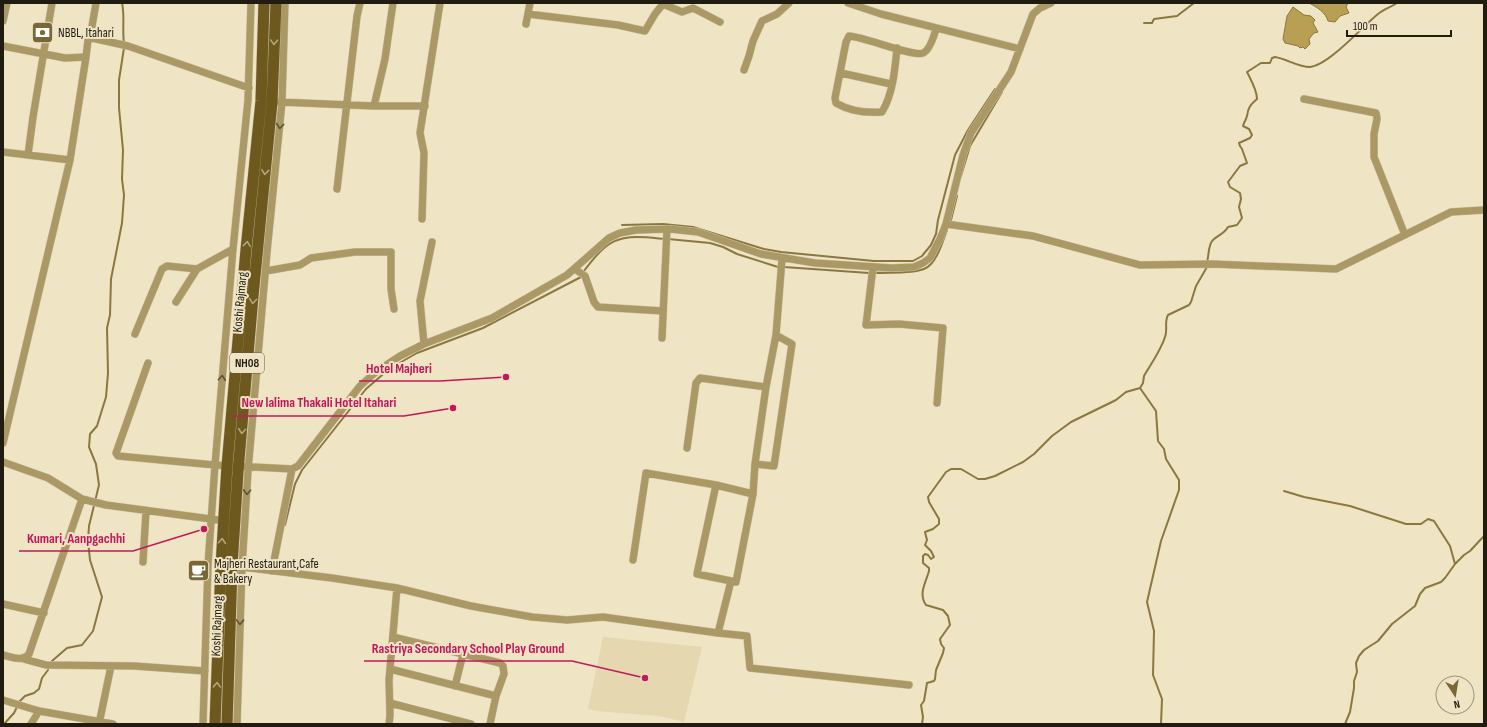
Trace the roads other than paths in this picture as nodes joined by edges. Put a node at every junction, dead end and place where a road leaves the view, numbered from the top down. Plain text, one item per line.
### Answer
1 (7, 3) edge
2 (52, 3) edge
3 (96, 3) edge
4 (251, 3) edge
5 (264, 3) edge
6 (276, 3) edge
7 (285, 3) edge
8 (360, 3) edge
9 (393, 3) edge
10 (440, 3) edge
11 (530, 3) edge
12 (789, 3) edge
13 (848, 3) edge
14 (1050, 3) edge
15 (528, 14) junction
16 (3, 21) edge
17 (720, 22) dead end
18 (526, 24) dead end
19 (936, 29) junction
20 (90, 38) junction
21 (3, 46) edge
22 (897, 48) junction
23 (1020, 50) junction
24 (44, 53) junction
25 (86, 57) junction
26 (744, 70) dead end
27 (841, 73) junction
28 (892, 84) junction
29 (249, 88) junction
30 (1304, 99) dead end
31 (248, 100) junction
32 (272, 102) junction
33 (347, 105) junction
34 (374, 106) junction
35 (424, 106) junction
36 (3, 152) edge
37 (28, 155) junction
38 (70, 160) junction
39 (337, 189) dead end
40 (1484, 210) edge
41 (422, 218) dead end
42 (946, 224) junction
43 (667, 229) junction
44 (1405, 235) junction
45 (432, 242) dead end
46 (233, 249) junction
47 (782, 258) junction
48 (873, 267) junction
49 (197, 269) junction
50 (574, 269) junction
51 (266, 271) junction
52 (176, 302) dead end
53 (394, 309) dead end
54 (663, 311) junction
55 (135, 334) dead end
56 (776, 335) junction
57 (662, 338) dead end
58 (424, 344) junction
59 (148, 363) dead end
60 (766, 387) junction
61 (936, 403) dead end
62 (3, 442) edge
63 (687, 448) dead end
64 (3, 462) edge
65 (754, 464) junction
66 (215, 466) junction
67 (227, 466) junction
68 (244, 466) junction
69 (292, 469) junction
70 (716, 485) junction
71 (753, 494) junction
72 (82, 499) junction
73 (146, 511) junction
74 (212, 519) junction
75 (224, 520) junction
76 (244, 522) junction
77 (633, 560) dead end
78 (143, 562) dead end
79 (242, 567) junction
80 (272, 571) junction
81 (731, 581) junction
82 (398, 588) junction
83 (3, 604) edge
84 (44, 613) junction
85 (718, 633) junction
86 (393, 636) junction
87 (463, 654) junction
88 (3, 655) edge
89 (24, 659) junction
90 (111, 666) junction
91 (390, 669) junction
92 (204, 671) junction
93 (909, 685) dead end
94 (455, 686) junction
95 (496, 696) junction
96 (3, 700) edge
97 (390, 703) junction
98 (39, 711) junction
99 (99, 723) edge
100 (31, 724) edge
101 (113, 724) edge
102 (203, 724) edge
103 (215, 724) edge
104 (227, 724) edge
105 (237, 724) edge
106 (389, 724) edge
107 (471, 724) edge
108 (490, 724) edge

1 - 16 street
2 - 24 street
3 - 20 street
4 - 29 street
5 - 32 main road, Koshi Rajmarg / NH08
6 -> 32 main road, Koshi Rajmarg / NH08
7 - 32 street
8 - 33 street
9 - 34 street
10 - 35 street
11 - 15 street
12 - 26 street
13 - 19 street
14 - 23 street
15 - 17 street
15 - 18 street
19 - 22 street
19 - 23 street
20 - 25 street
20 - 29 street
21 - 24 street
22 - 27 street
22 - 28 street
23 - 42 street
24 - 25 street
24 - 37 street
25 - 38 street
27 - 28 street
27 - 28 street
29 - 31 street
30 - 44 street
31 - 32 street
31 - 46 street
32 - 33 street
32 -> 51 street
67 -> 32 main road, Koshi Rajmarg / NH08
32 -> 68 main road, Koshi Rajmarg / NH08
33 - 34 street
33 - 39 street
34 - 35 street
35 - 41 street
36 - 37 street
37 - 38 street
38 - 62 street
40 - 44 street
42 - 44 street
42 - 48 street
43 - 47 street
43 - 50 street
43 - 54 street
45 - 58 street
46 - 49 street
66 -> 46 street
47 - 48 street
47 - 56 street
48 - 61 street
49 - 52 street
49 - 55 street
50 - 54 street
50 - 58 street
51 - 53 street
51 - 68 street
54 - 57 street
56 - 60 street
56 - 65 street
58 - 69 street
59 - 66 street
60 - 63 street
60 - 65 street
64 - 72 street
65 - 71 street
66 - 67 street
66 - 74 street
67 - 68 street
67 - 75 main road, Koshi Rajmarg / NH08
68 - 69 street
68 -> 76 main road, Koshi Rajmarg / NH08
69 - 80 street
70 - 71 street
70 - 77 street
70 - 81 street
71 - 81 street
72 - 73 street
72 - 84 street
73 - 74 street
73 - 78 street
74 - 75 street
74 - 92 street
75 - 76 street
103 -> 75 main road, Koshi Rajmarg / NH08
76 - 79 street
76 - 104 main road, Koshi Rajmarg / NH08
79 - 80 street
79 -> 105 street
80 - 82 street
81 - 85 street
82 - 85 street
82 - 86 street
83 - 84 street
84 - 89 street
85 - 93 street
86 - 87 street
86 - 91 street
87 - 94 street
87 - 95 street
88 - 89 street
89 - 90 street
90 - 92 street
90 - 99 street
91 - 94 street
91 - 97 street
92 - 102 street
94 - 95 street
95 - 108 street
96 - 98 street
97 - 106 street
97 - 107 street
98 - 99 street
98 - 100 street
99 - 101 street

